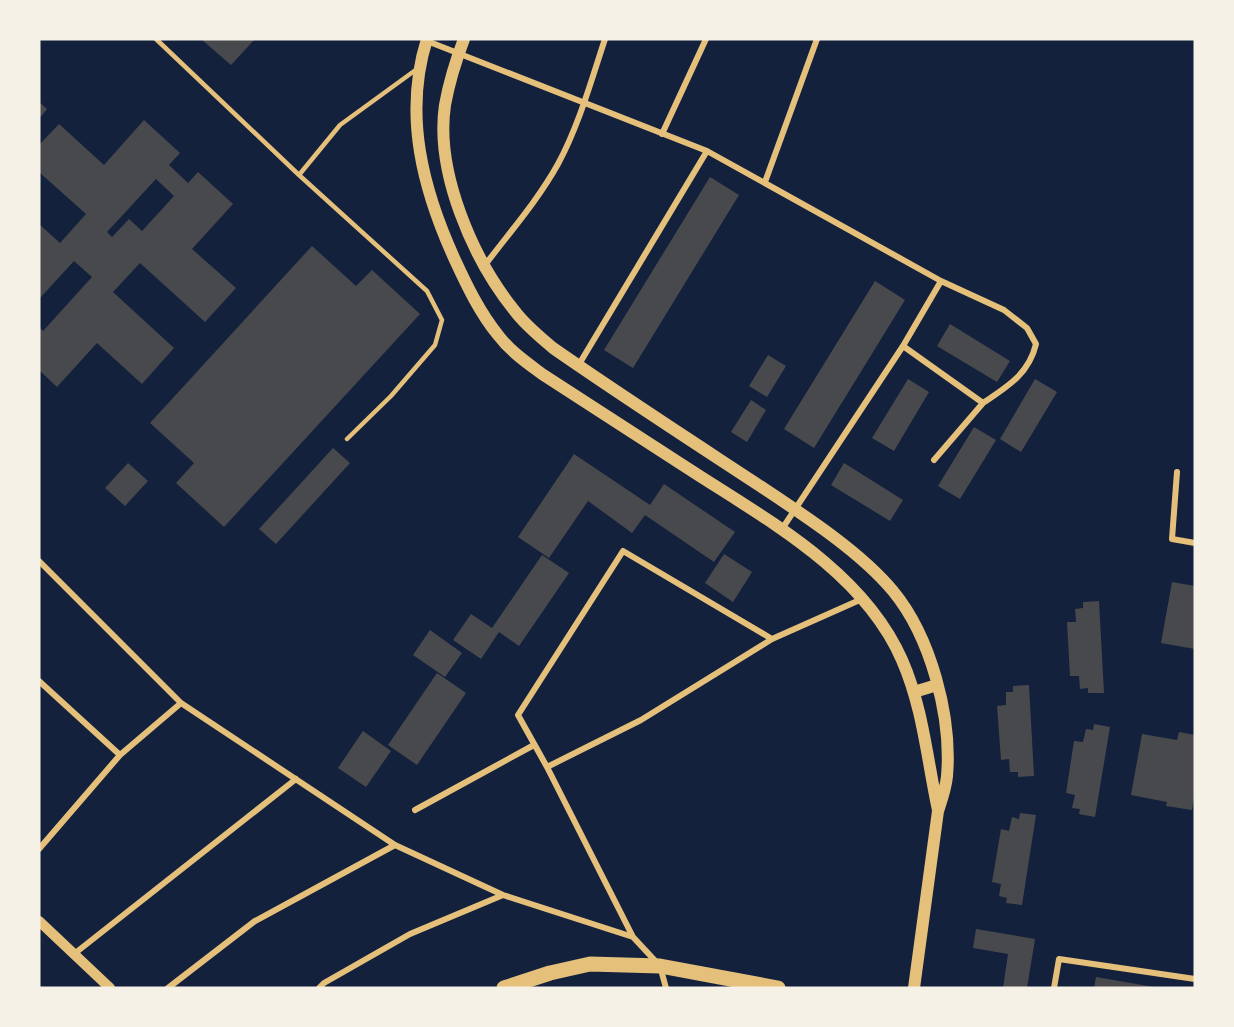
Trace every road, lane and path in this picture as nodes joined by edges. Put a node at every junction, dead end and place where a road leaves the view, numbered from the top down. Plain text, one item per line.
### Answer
1 (156, 39) edge
2 (464, 39) edge
3 (605, 39) edge
4 (706, 39) edge
5 (817, 39) edge
6 (427, 40) edge
7 (458, 53) junction
8 (420, 67) junction
9 (585, 101) junction
10 (662, 134) junction
11 (707, 151) junction
12 (299, 175) junction
13 (765, 182) junction
14 (485, 265) junction
15 (941, 281) junction
16 (903, 346) junction
17 (578, 366) junction
18 (983, 403) junction
19 (347, 439) dead end
20 (934, 460) dead end
21 (1177, 472) dead end
22 (794, 509) junction
23 (782, 529) junction
24 (1195, 543) edge
25 (39, 561) edge
26 (862, 598) junction
27 (772, 639) junction
28 (39, 681) edge
29 (937, 685) junction
30 (914, 692) junction
31 (182, 703) junction
32 (534, 746) junction
33 (120, 755) junction
34 (547, 767) junction
35 (296, 779) junction
36 (415, 810) dead end
37 (938, 811) junction
38 (395, 845) junction
39 (39, 849) edge
40 (503, 895) junction
41 (41, 927) edge
42 (633, 937) junction
43 (74, 954) junction
44 (660, 966) junction
45 (1195, 979) edge
46 (105, 987) edge
47 (168, 988) edge
48 (319, 988) edge
49 (504, 988) edge
50 (666, 988) edge
51 (778, 988) edge
52 (914, 988) edge
53 (1054, 988) edge

1 - 12 lane
2 - 7 main road
3 - 9 street
4 - 10 street
5 - 13 street
6 - 7 street
6 - 8 main road
7 - 9 street
7 - 14 main road
8 - 12 lane
8 - 23 main road
9 - 10 street
9 - 14 street
10 - 11 street
11 - 13 street
11 - 17 street
12 - 19 lane
13 - 15 street
14 - 17 main road
15 - 16 street
15 - 18 street
16 - 18 street
16 - 22 street
17 - 22 main road
18 - 20 street
21 - 24 street
22 - 23 street
22 - 29 main road
23 - 26 main road
25 - 31 street
26 - 27 street
26 - 30 main road
27 - 32 street
27 - 34 street
28 - 33 street
29 - 30 main road
29 - 37 main road
30 - 37 main road
31 - 33 street
31 - 35 street
32 - 34 street
32 - 36 street
33 - 39 street
34 - 42 street
35 - 38 street
35 - 43 street
37 - 52 main road
38 - 40 street
38 - 47 street
40 - 42 street
40 - 48 street
41 - 43 street
42 - 44 street
43 - 46 street
44 - 49 main road
44 - 50 street
44 - 51 main road
45 - 53 street

